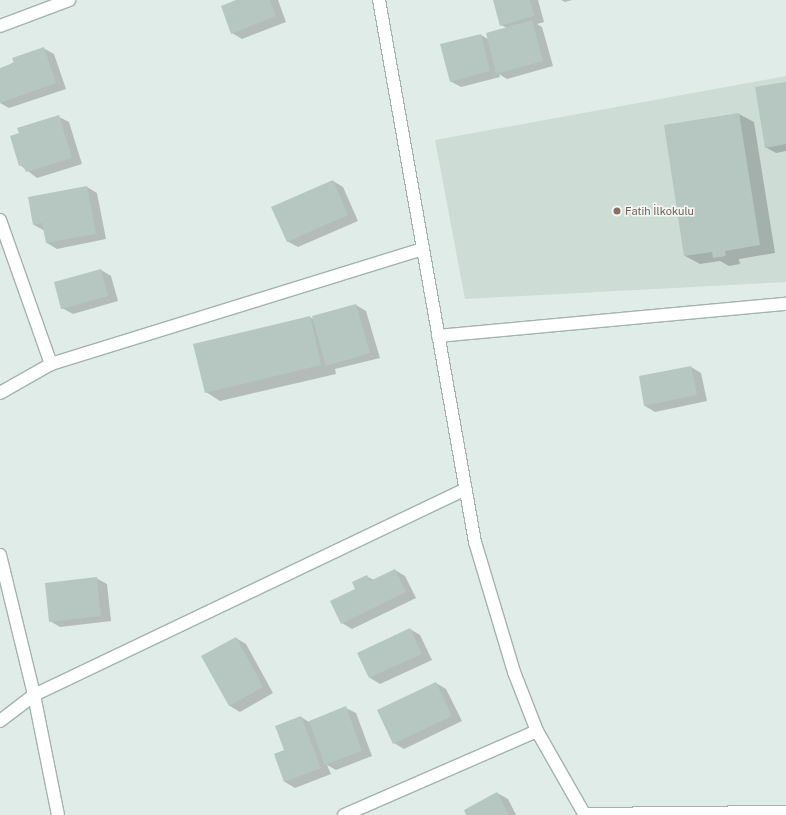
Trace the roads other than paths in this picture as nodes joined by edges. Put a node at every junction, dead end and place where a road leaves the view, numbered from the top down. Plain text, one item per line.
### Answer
1 (69, 0) edge
2 (379, 0) edge
3 (0, 26) edge
4 (0, 220) edge
5 (422, 249) junction
6 (786, 304) edge
7 (438, 336) junction
8 (51, 364) junction
9 (0, 394) edge
10 (465, 489) junction
11 (0, 555) edge
12 (34, 695) junction
13 (0, 721) edge
14 (537, 731) junction
15 (786, 812) edge
16 (585, 814) edge
17 (58, 815) edge
18 (344, 815) edge

1 - 3 street
2 - 5 street
4 - 8 street
5 - 7 street
5 - 8 street
6 - 7 street
7 - 10 street
8 - 9 street
10 - 12 street
10 - 14 street
11 - 12 street
12 - 13 street
12 - 17 street
14 - 16 street
14 - 18 street
15 - 16 street

